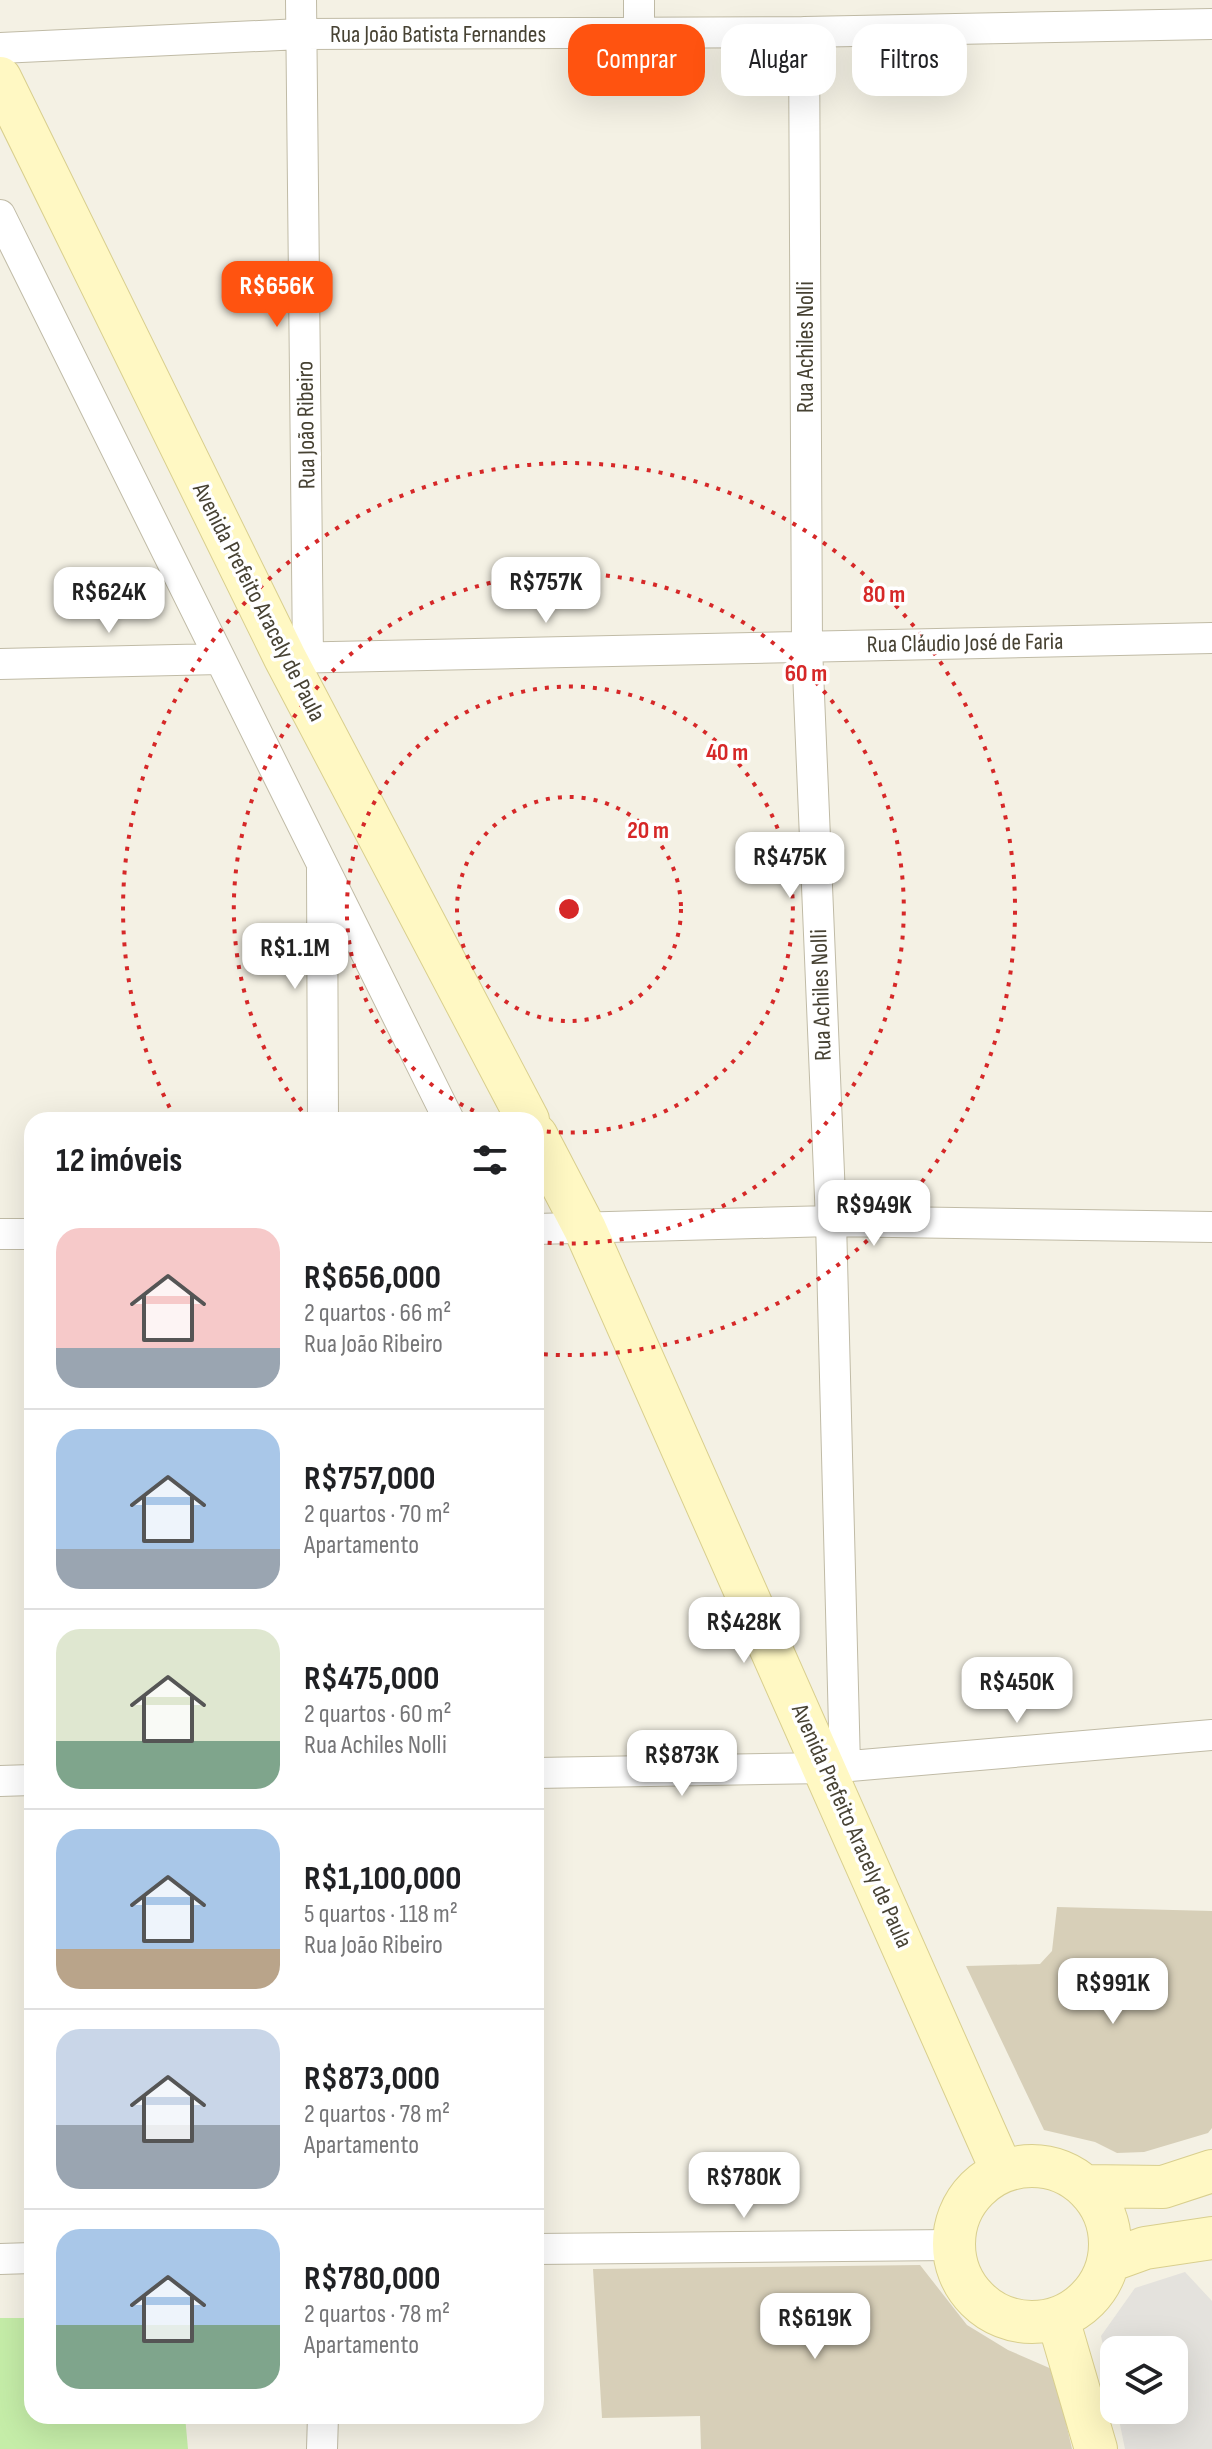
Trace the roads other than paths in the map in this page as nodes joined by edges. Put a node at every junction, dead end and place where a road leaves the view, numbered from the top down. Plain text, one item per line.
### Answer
1 (301, 0) edge
2 (639, 0) edge
3 (639, 24) edge
4 (1212, 24) edge
5 (836, 31) edge
6 (568, 32) edge
7 (301, 34) junction
8 (0, 48) edge
9 (0, 78) edge
10 (804, 96) edge
11 (0, 215) edge
12 (1212, 638) edge
13 (807, 647) junction
14 (297, 658) junction
15 (220, 659) junction
16 (0, 664) edge
17 (322, 863) junction
18 (323, 1112) edge
19 (445, 1112) edge
20 (524, 1112) edge
21 (544, 1150) edge
22 (831, 1221) junction
23 (1212, 1227) edge
24 (544, 1229) edge
25 (585, 1229) junction
26 (0, 1234) edge
27 (24, 1234) edge
28 (1212, 1735) edge
29 (836, 1767) junction
30 (544, 1773) edge
31 (24, 1780) edge
32 (0, 1781) edge
33 (1002, 2171) junction
34 (1212, 2171) edge
35 (1085, 2186) junction
36 (1212, 2238) edge
37 (952, 2245) junction
38 (544, 2249) edge
39 (24, 2258) edge
40 (0, 2259) edge
41 (1109, 2261) junction
42 (1058, 2319) junction
43 (323, 2424) edge
44 (322, 2449) edge
45 (1096, 2449) edge

1 - 7 street, Rua João Ribeiro
2 - 3 street
4 - 5 street, Rua João Batista Fernandes
6 - 7 street, Rua João Batista Fernandes
7 - 8 street, Rua João Batista Fernandes
7 - 14 street, Rua João Ribeiro
9 - 14 main road, Avenida Prefeito Aracely de Paula
10 - 13 street, Rua Achiles Nolli
11 - 15 street
12 - 13 street, Rua Cláudio José de Faria
13 - 14 street, Rua Cláudio José de Faria
13 - 22 street, Rua Achiles Nolli
14 - 20 main road, Avenida Prefeito Aracely de Paula
15 - 16 street
15 - 17 street
17 - 18 street
17 - 19 street
21 - 25 main road, Avenida Prefeito Aracely de Paula
22 - 23 street
22 - 25 street
22 - 29 street, Rua Achiles Nolli
24 - 25 street
25 - 29 main road, Avenida Prefeito Aracely de Paula
26 - 27 street
28 - 29 street
29 - 30 street
29 - 33 main road, Avenida Prefeito Aracely de Paula
31 - 32 street
33 - 35 main road
33 - 37 main road
34 - 35 main road
35 - 41 main road
36 - 41 main road
37 - 38 street
37 - 42 main road
39 - 40 street
41 - 42 main road
42 - 45 main road
43 - 44 street

